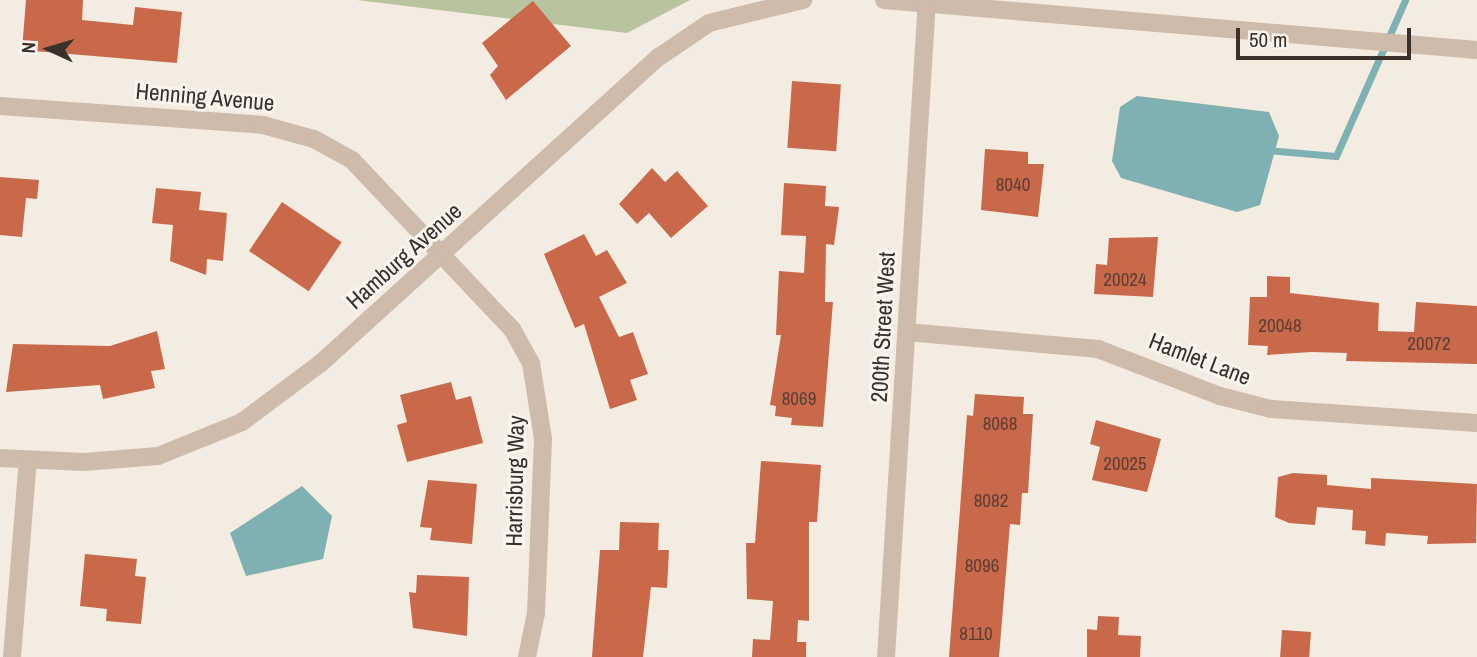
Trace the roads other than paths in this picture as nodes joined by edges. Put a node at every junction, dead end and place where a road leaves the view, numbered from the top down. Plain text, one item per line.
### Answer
1 (803, 0) edge
2 (884, 0) edge
3 (927, 2) edge
4 (1477, 50) edge
5 (0, 106) edge
6 (441, 257) junction
7 (908, 332) junction
8 (1477, 424) edge
9 (0, 458) edge
10 (27, 460) junction
11 (12, 657) edge
12 (527, 657) edge
13 (886, 657) edge

1 - 6 street, Hamburg Avenue
2 - 3 street
3 - 4 street
3 - 7 street, 200th Street West
5 - 6 street, Henning Avenue
6 - 10 street, Hamburg Avenue
6 - 12 street, Harrisburg Way
7 - 8 street, Hamlet Lane
7 - 13 street, 200th Street West
9 - 10 street, Hamburg Avenue
10 - 11 street

